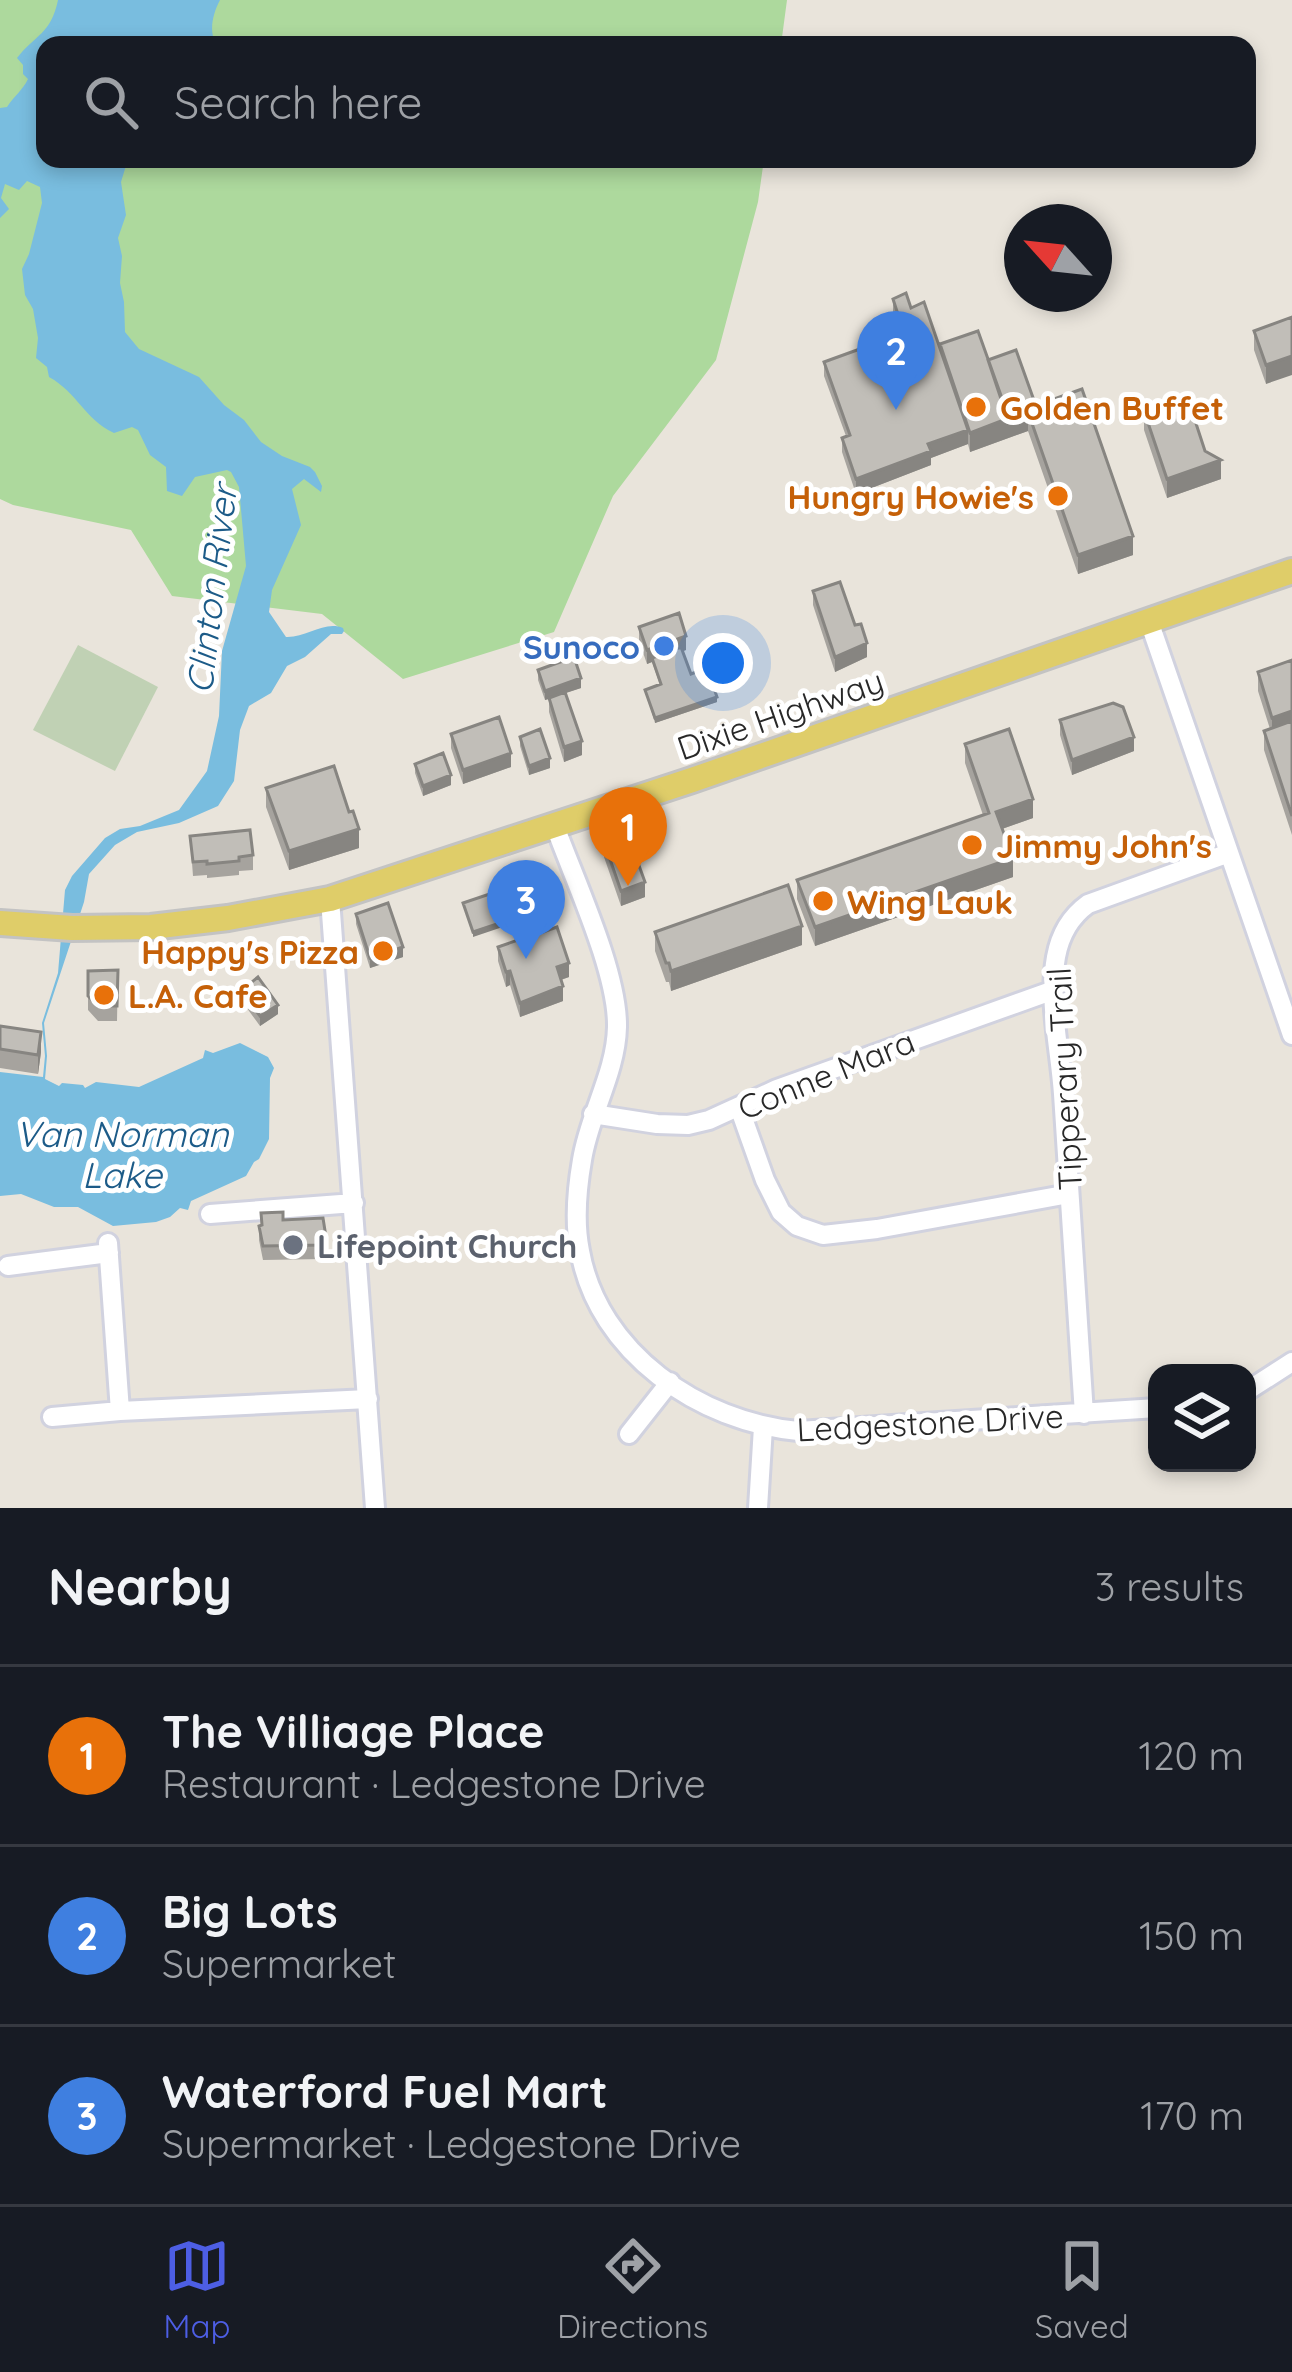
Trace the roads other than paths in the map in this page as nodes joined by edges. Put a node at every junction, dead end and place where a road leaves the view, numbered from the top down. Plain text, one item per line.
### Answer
1 (1292, 571) edge
2 (1149, 620) junction
3 (555, 826) junction
4 (1229, 854) junction
5 (330, 899) junction
6 (0, 923) edge
7 (1054, 990) junction
8 (1292, 1035) edge
9 (739, 1107) junction
10 (593, 1114) junction
11 (1070, 1194) junction
12 (354, 1203) junction
13 (210, 1214) dead end
14 (8, 1266) dead end
15 (1292, 1362) edge
16 (670, 1382) junction
17 (1256, 1384) edge
18 (368, 1399) junction
19 (1148, 1409) edge
20 (120, 1411) junction
21 (1084, 1414) junction
22 (52, 1417) dead end
23 (763, 1427) junction
24 (629, 1434) dead end
25 (375, 1508) edge
26 (758, 1508) edge

1 - 2 main road, Dixie Highway
2 - 3 main road, Dixie Highway
2 - 4 street
3 - 5 main road, Dixie Highway
3 - 10 street, Ledgestone Drive
4 - 7 street, Tipperary Trail
4 - 8 street
5 - 6 main road, Dixie Highway
5 - 12 street
7 - 9 street, Conne Mara
7 - 11 street, Tipperary Trail
9 - 10 street, Conne Mara
9 - 11 street
10 - 16 street, Ledgestone Drive
11 - 21 street, Tipperary Trail
12 - 13 street
12 - 18 street
14 - 20 street
15 - 17 street
16 - 23 street, Ledgestone Drive
16 - 24 street
18 - 20 street
18 - 25 street
19 - 21 street, Ledgestone Drive
20 - 22 street
21 - 23 street, Ledgestone Drive
23 - 26 street

